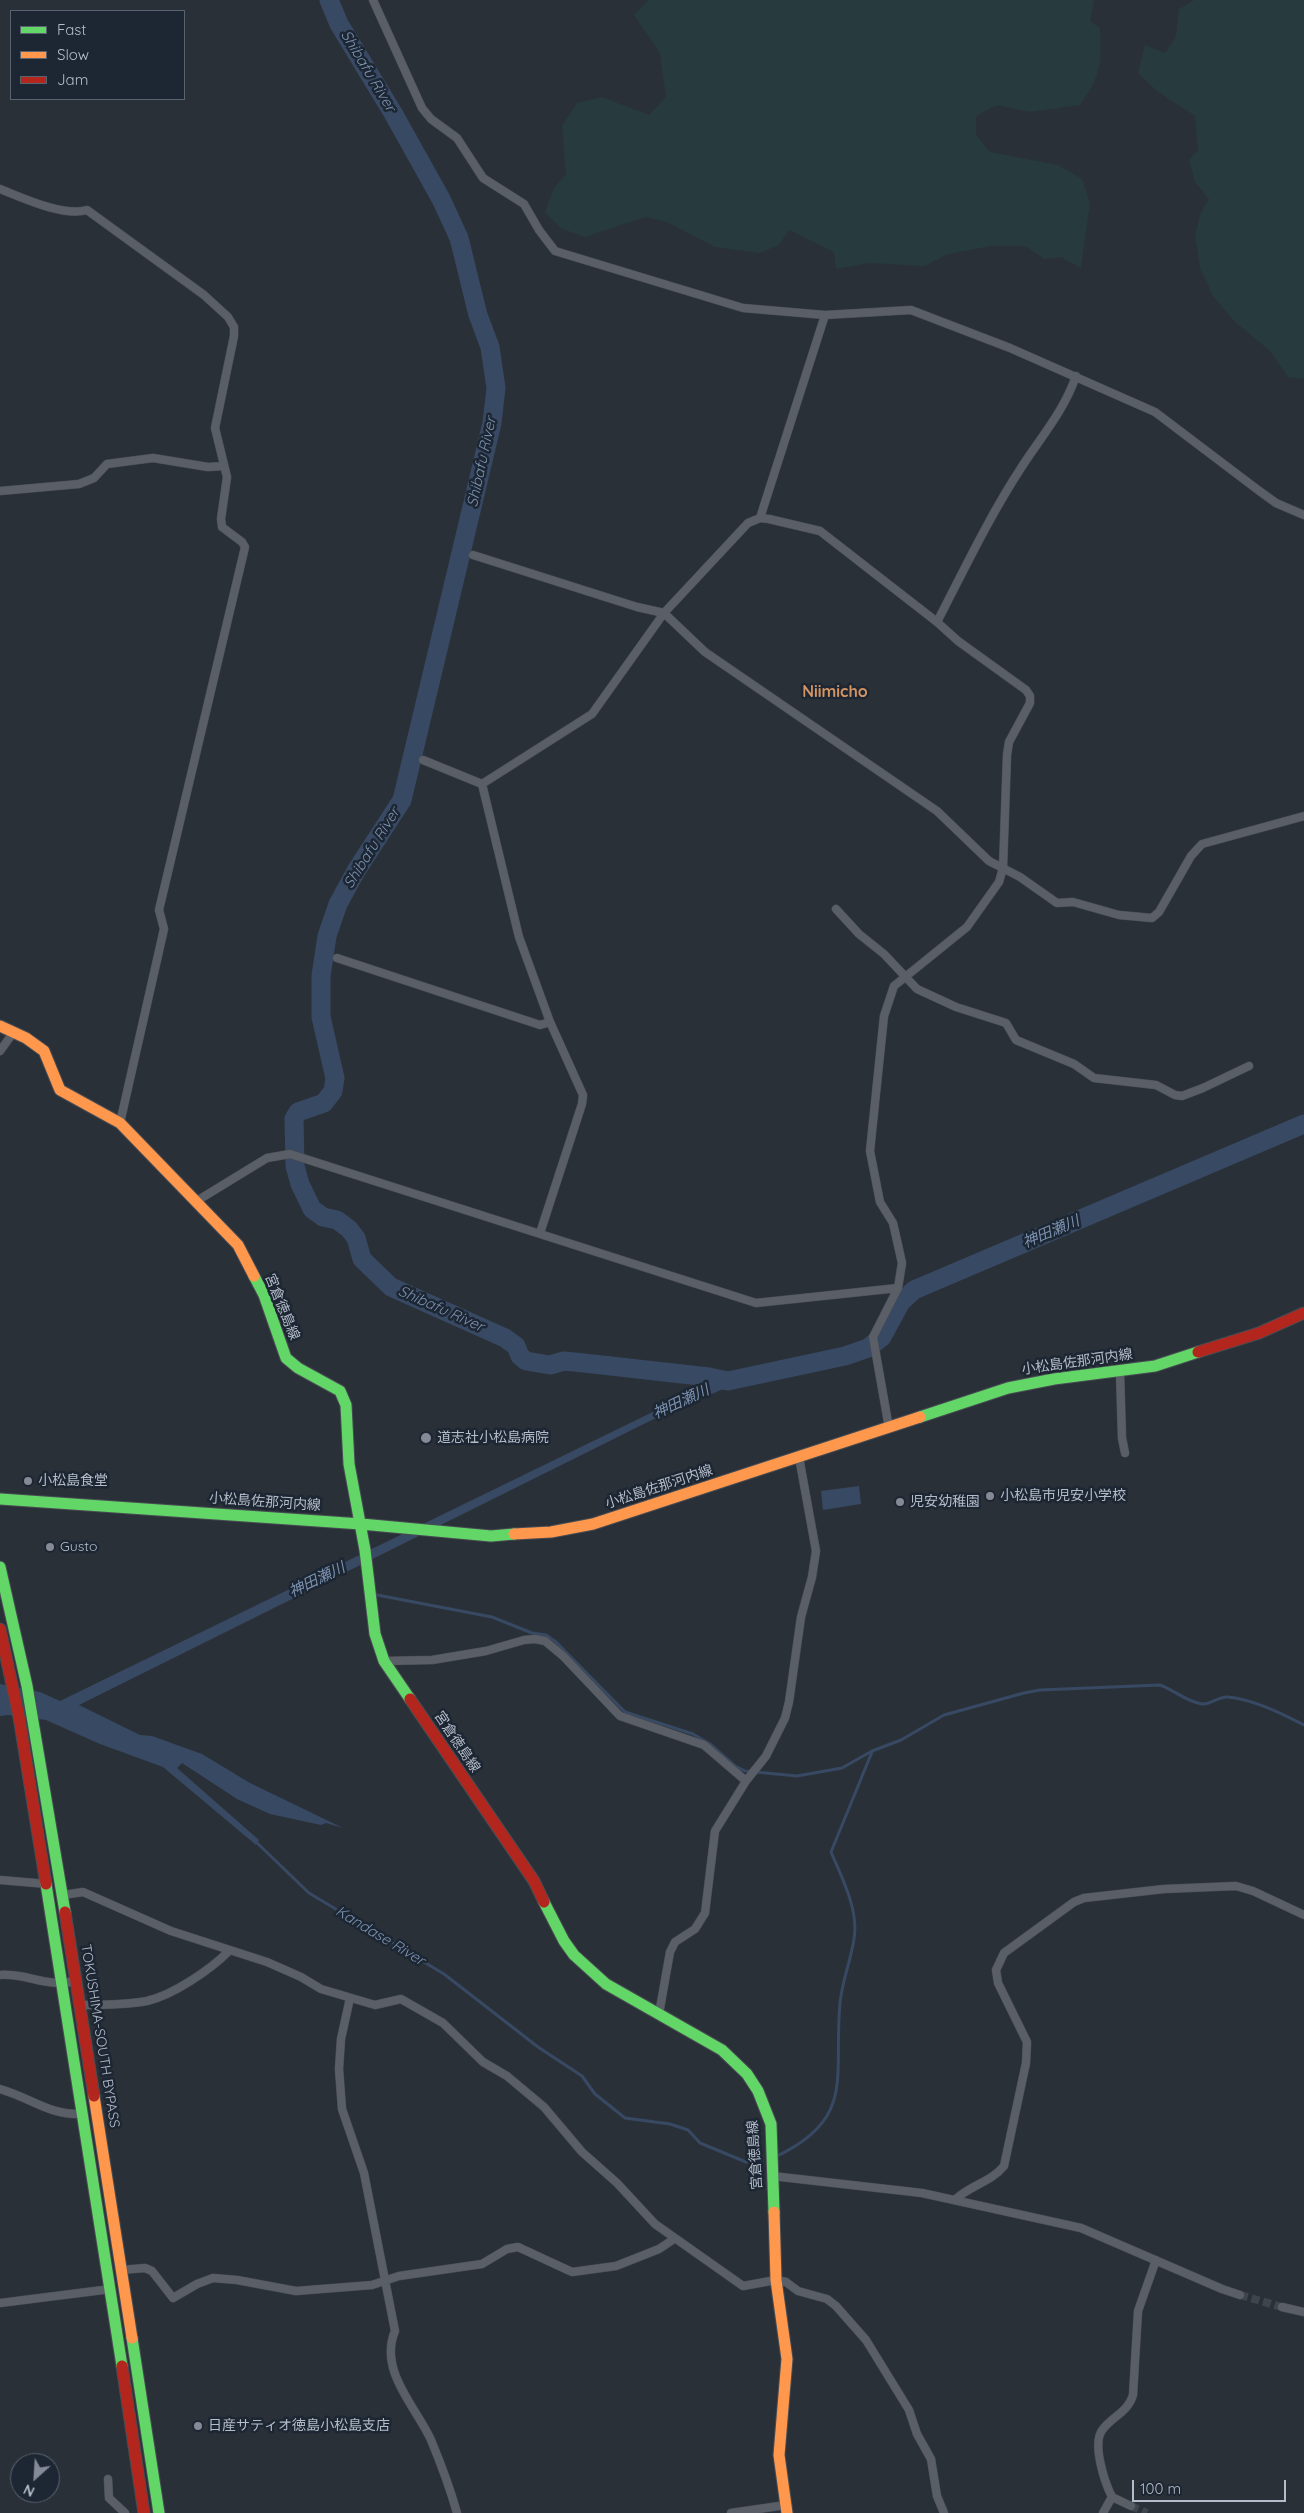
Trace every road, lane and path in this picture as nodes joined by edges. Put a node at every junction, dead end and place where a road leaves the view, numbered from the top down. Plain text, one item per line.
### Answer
1 (373, 0) edge
2 (0, 189) edge
3 (825, 315) junction
4 (1076, 376) junction
5 (224, 466) junction
6 (0, 491) edge
7 (1304, 515) edge
8 (760, 518) junction
9 (473, 555) dead end
10 (664, 613) junction
11 (937, 622) junction
12 (423, 760) dead end
13 (482, 784) junction
14 (1304, 816) edge
15 (1004, 868) junction
16 (836, 909) dead end
17 (337, 958) dead end
18 (905, 978) junction
19 (550, 1022) junction
20 (0, 1026) edge
21 (13, 1033) junction
22 (0, 1051) edge
23 (1249, 1066) dead end
24 (120, 1123) junction
25 (195, 1202) junction
26 (540, 1233) junction
27 (898, 1288) junction
28 (1304, 1313) edge
29 (1120, 1372) junction
30 (889, 1428) junction
31 (1124, 1454) dead end
32 (799, 1457) junction
33 (0, 1499) edge
34 (361, 1524) junction
35 (0, 1566) edge
36 (0, 1629) edge
37 (384, 1662) junction
38 (746, 1781) junction
39 (0, 1880) edge
40 (47, 1884) junction
41 (63, 1894) junction
42 (1304, 1915) edge
43 (229, 1951) junction
44 (0, 1975) edge
45 (76, 1982) junction
46 (61, 1985) junction
47 (350, 1998) junction
48 (81, 2005) junction
49 (659, 2014) junction
50 (0, 2089) edge
51 (97, 2112) junction
52 (82, 2114) junction
53 (772, 2176) junction
54 (956, 2199) junction
55 (674, 2239) junction
56 (1156, 2260) junction
57 (121, 2270) junction
58 (386, 2278) junction
59 (776, 2280) junction
60 (111, 2289) junction
61 (1240, 2295) tunnel mouth
62 (0, 2303) edge
63 (1282, 2307) tunnel mouth
64 (1304, 2312) edge
65 (108, 2484) dead end
66 (1112, 2497) junction
67 (1131, 2506) tunnel mouth
68 (787, 2509) edge
69 (125, 2513) edge
70 (144, 2513) edge
71 (159, 2513) edge
72 (457, 2513) edge
73 (731, 2513) edge
74 (944, 2513) edge
75 (1103, 2513) edge

1 - 3 street
2 - 5 street
3 - 4 street
3 - 8 street
4 - 7 street
4 - 11 street
5 - 6 street
5 - 24 street
8 - 10 street
8 - 11 street
9 - 10 street
10 - 13 street
10 - 15 street
11 - 15 street
12 - 13 street
13 - 19 street
14 - 15 street
15 - 18 street
16 - 18 street
17 - 19 street
18 - 23 street
18 - 27 street
19 - 26 street
20 - 21 main road, 宮倉徳島線
21 - 22 street
21 - 24 main road, 宮倉徳島線
24 - 25 main road, 宮倉徳島線
25 - 26 street
25 - 34 main road, 宮倉徳島線
26 - 27 street
27 - 30 street
28 - 29 main road, 小松島佐那河内線
29 - 30 main road, 小松島佐那河内線
29 - 31 street
30 - 32 main road, 小松島佐那河内線
32 - 34 main road, 小松島佐那河内線
32 - 38 street
33 - 34 main road, 小松島佐那河内線
34 - 37 main road, 宮倉徳島線
35 - 41 main road, TOKUSHIMA-SOUTH BYPASS
36 - 40 main road
37 - 38 street
37 - 49 main road, 宮倉徳島線
38 - 49 street
39 - 40 street
40 - 46 main road
41 - 43 street
41 - 45 main road, TOKUSHIMA-SOUTH BYPASS
42 - 54 street
43 - 47 street
43 - 48 street
44 - 46 street
45 - 46 street
45 - 48 main road, TOKUSHIMA-SOUTH BYPASS
46 - 52 main road
47 - 55 street
47 - 58 street
48 - 51 main road, TOKUSHIMA-SOUTH BYPASS
49 - 53 main road, 宮倉徳島線
50 - 52 street
51 - 52 street
51 - 57 main road, TOKUSHIMA-SOUTH BYPASS
52 - 60 main road
53 - 54 street
53 - 59 main road, 宮倉徳島線
54 - 56 street
55 - 58 street
55 - 59 street
56 - 61 street
56 - 66 street
57 - 58 street
57 - 71 main road, TOKUSHIMA-SOUTH BYPASS
58 - 72 street
59 - 68 main road, 宮倉徳島線
59 - 74 street
60 - 62 street
60 - 70 main road
63 - 64 street
65 - 69 street
66 - 67 street
66 - 75 street
68 - 73 street

